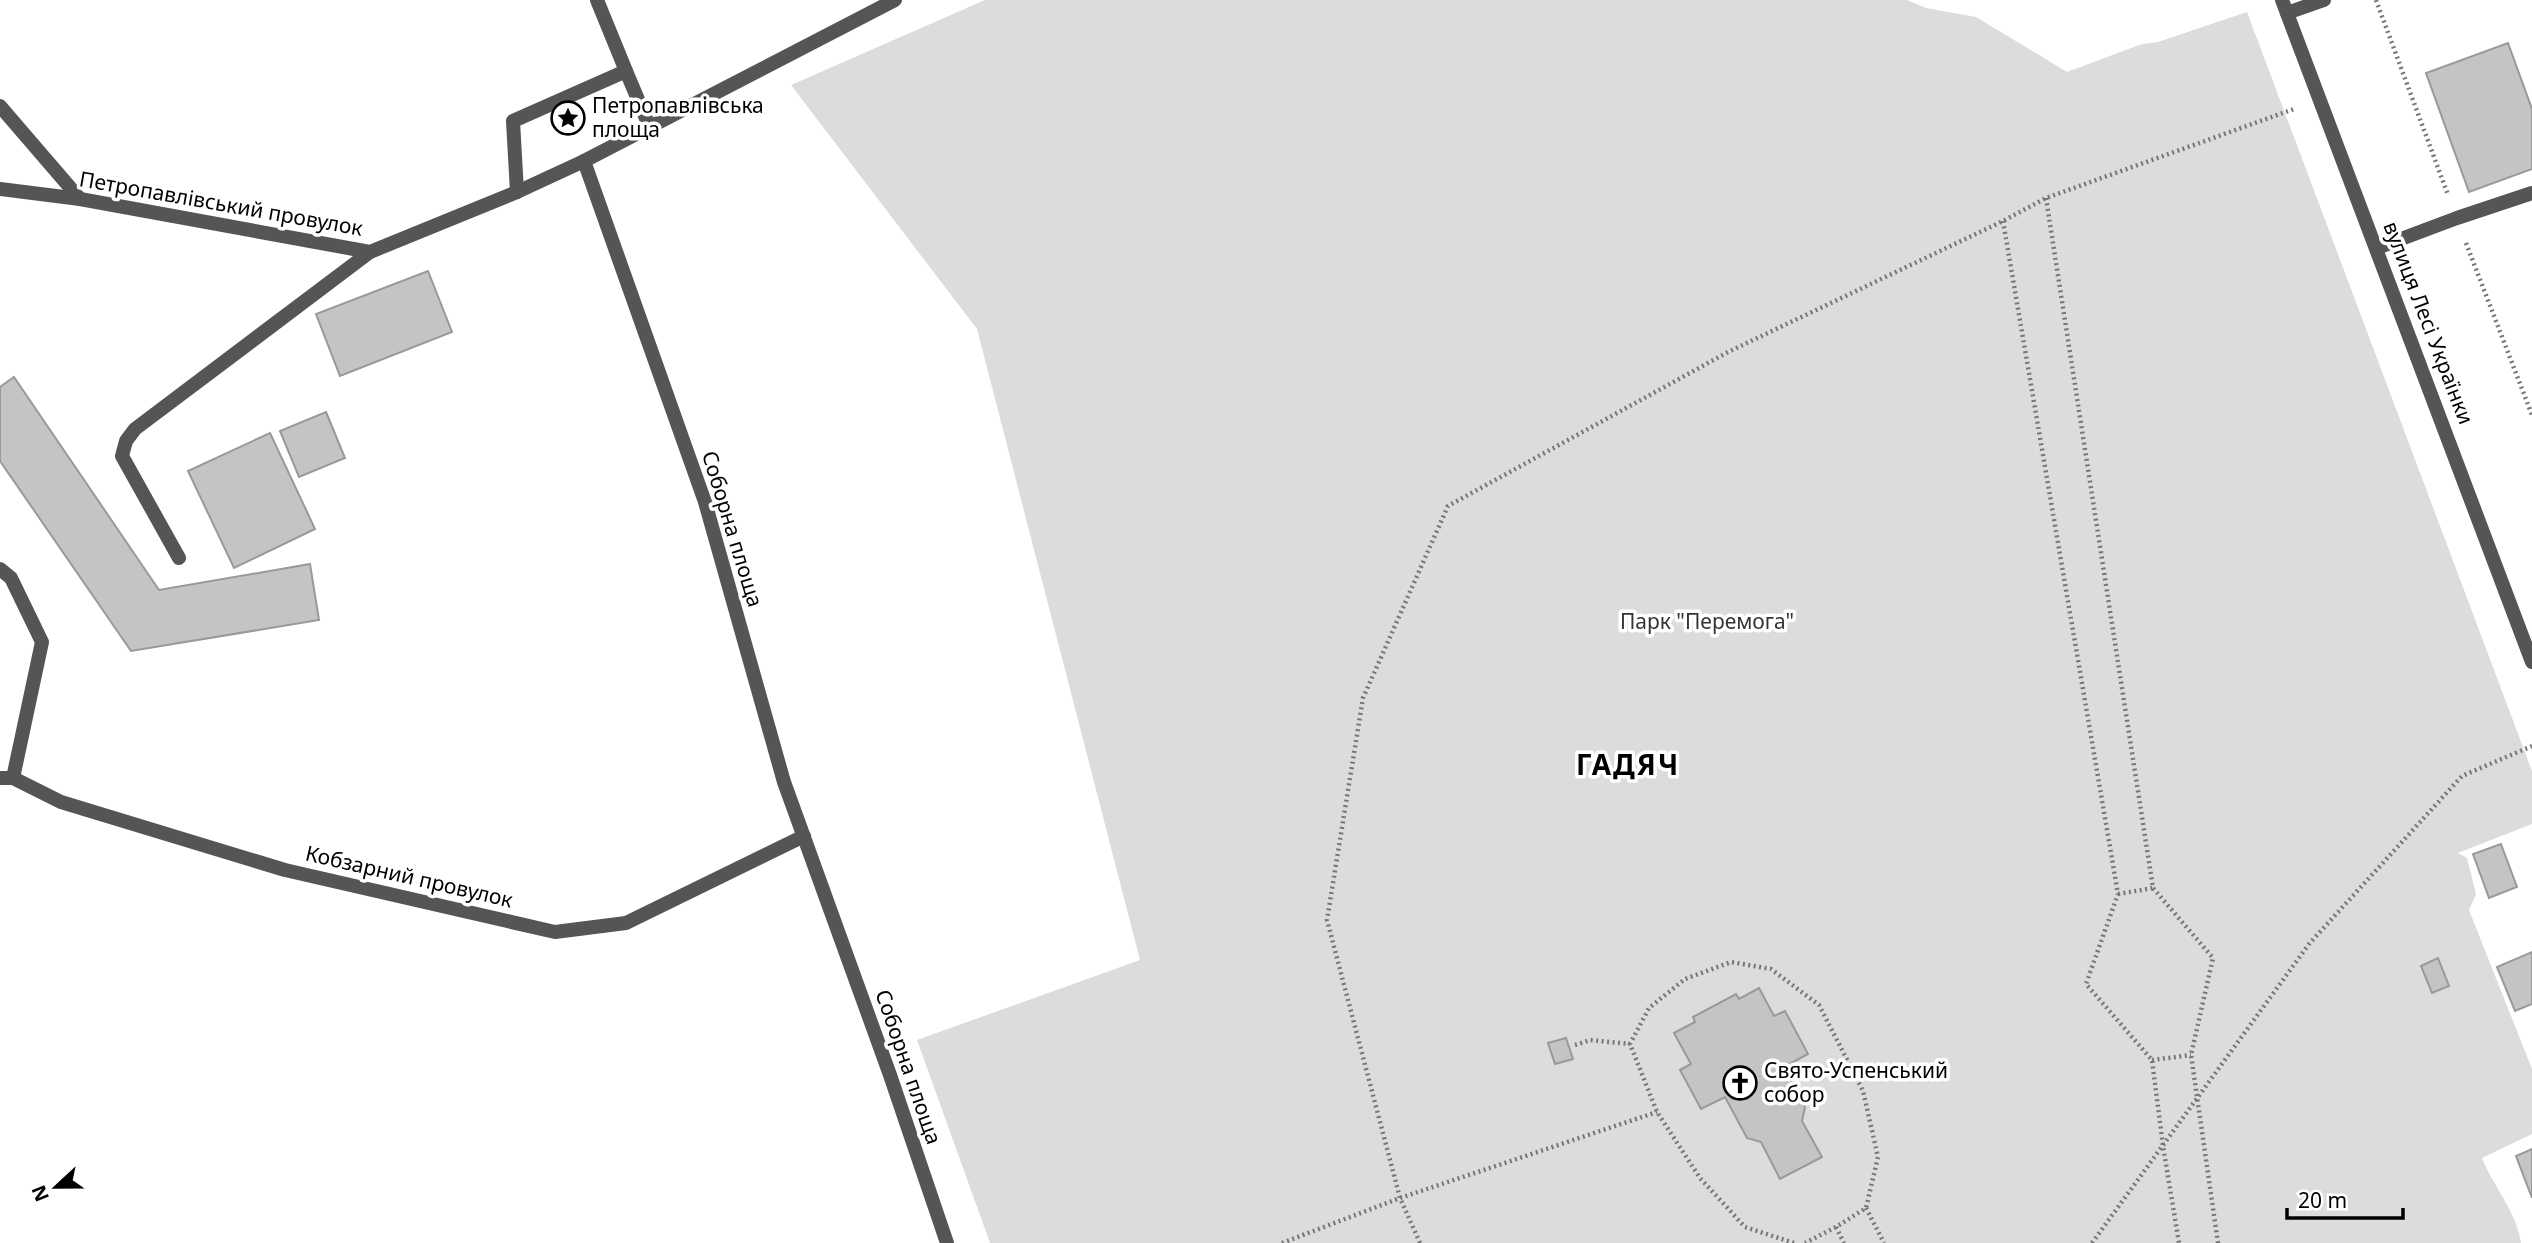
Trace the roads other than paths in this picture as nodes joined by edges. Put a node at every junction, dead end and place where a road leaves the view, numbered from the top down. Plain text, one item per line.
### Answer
1 (597, 0) edge
2 (895, 0) edge
3 (2324, 0) edge
4 (2285, 6) edge
5 (626, 71) junction
6 (0, 106) edge
7 (650, 128) junction
8 (583, 160) junction
9 (0, 189) edge
10 (517, 192) junction
11 (2532, 193) edge
12 (80, 199) junction
13 (2377, 248) junction
14 (370, 252) junction
15 (179, 558) dead end
16 (0, 569) edge
17 (2532, 662) edge
18 (7, 778) edge
19 (804, 836) junction
20 (947, 1243) edge

1 - 5 street
2 - 7 street
3 - 4 street
4 - 13 street, вулиця Лесі Українки
5 - 7 street
5 - 10 street
6 - 12 street
7 - 8 street
8 - 10 street, Петропавлівський провулок
8 - 19 street, Соборна площа
9 - 12 street, Петропавлівський провулок
10 - 14 street, Петропавлівський провулок
11 - 13 street
12 - 14 street, Петропавлівський провулок
13 - 17 street, вулиця Лесі Українки
14 - 15 street
16 - 18 street
18 - 19 street, Кобзарний провулок
19 - 20 street, Соборна площа

